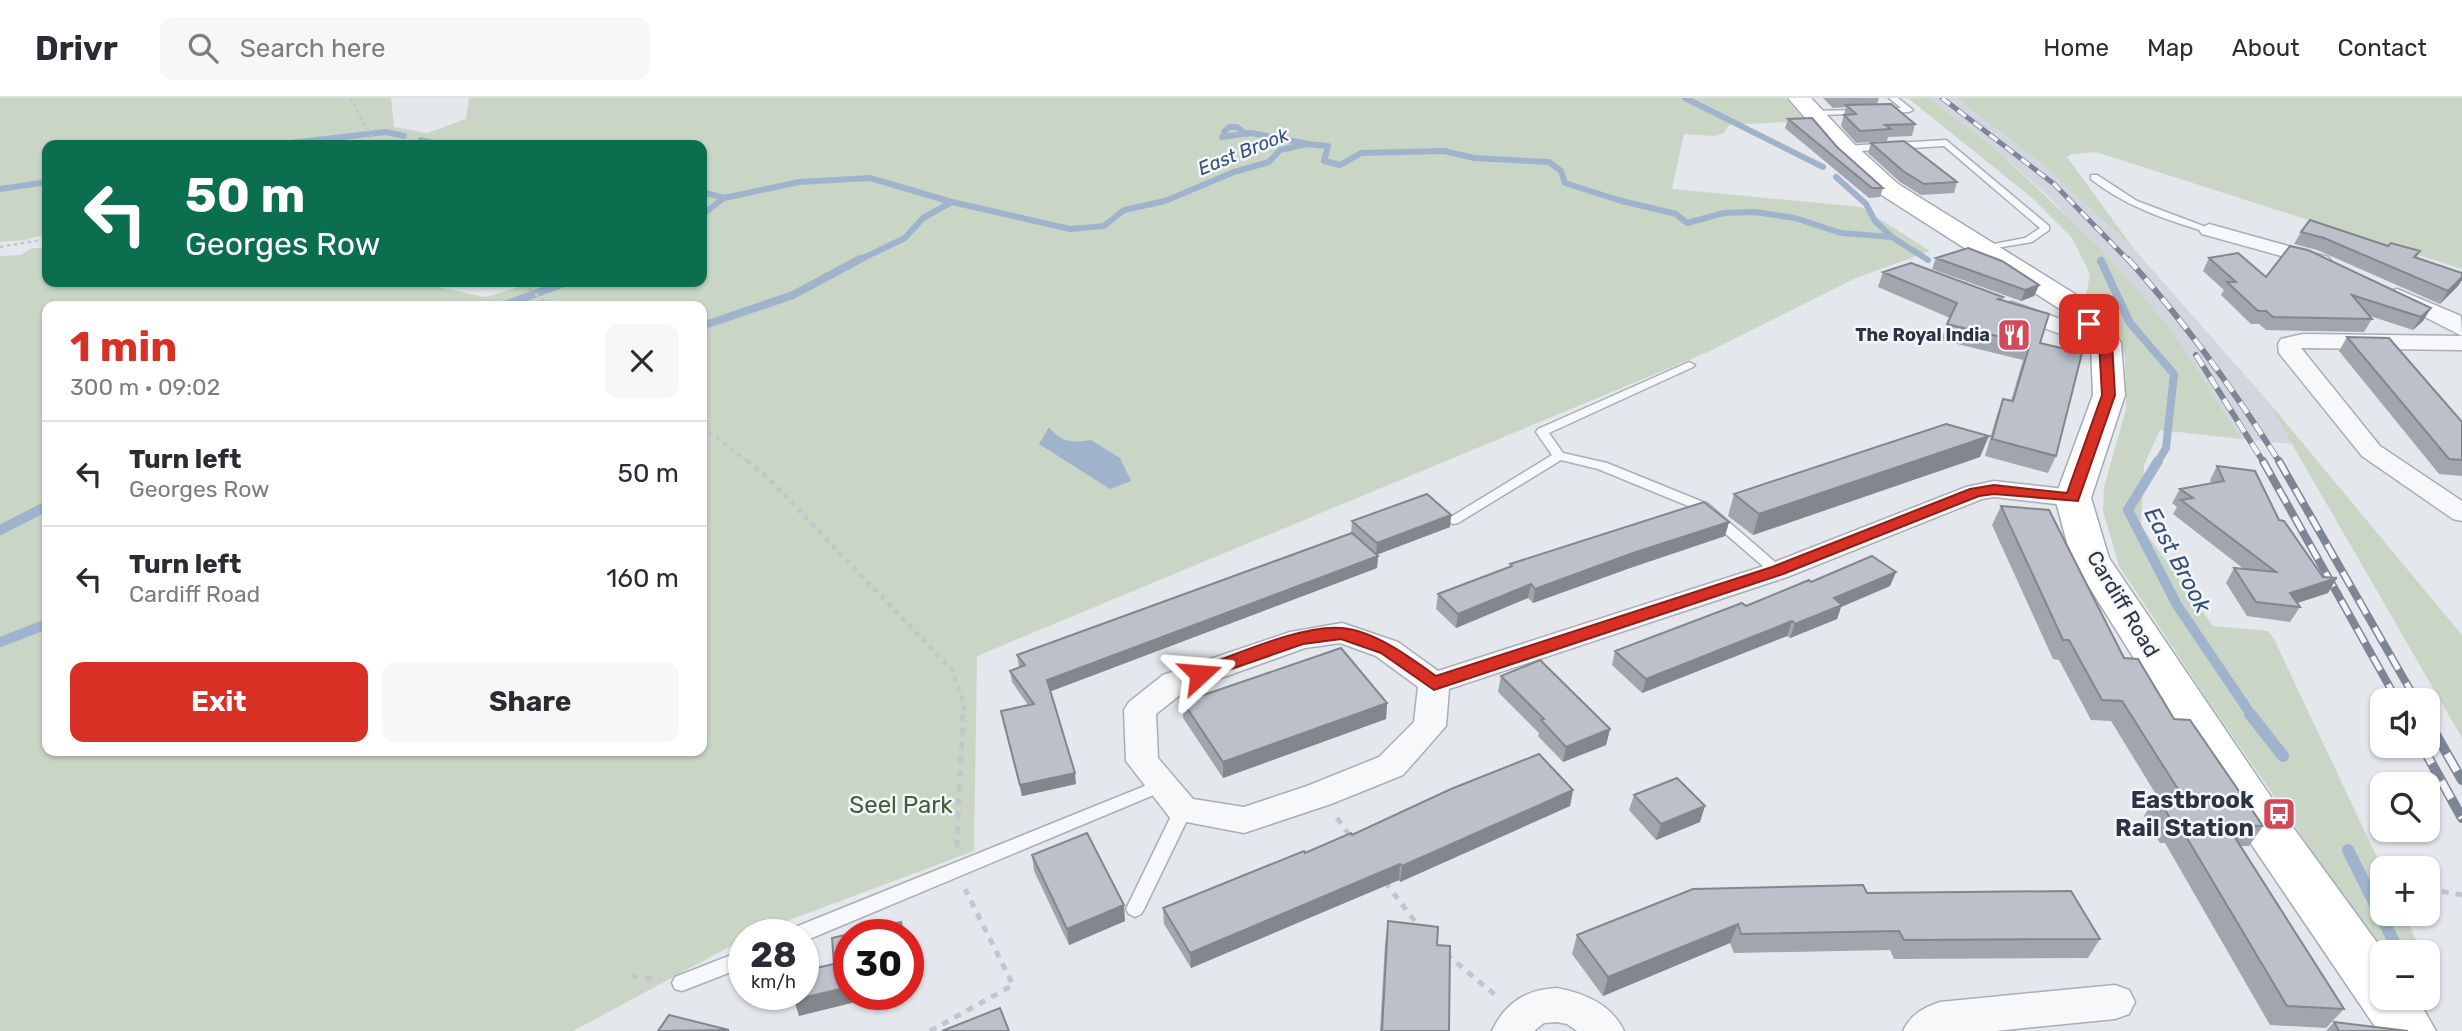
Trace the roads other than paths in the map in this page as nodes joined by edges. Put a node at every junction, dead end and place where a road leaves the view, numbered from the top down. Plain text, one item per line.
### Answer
1 (1893, 98) edge
2 (1805, 106) edge
3 (1845, 149) junction
4 (2094, 177) dead end
5 (2209, 230) joint
6 (1982, 249) junction
7 (2309, 256) junction
8 (2230, 258) edge
9 (2345, 272) edge
10 (2381, 288) edge
11 (1997, 302) edge
12 (2462, 329) edge
13 (2106, 342) junction
14 (2462, 343) edge
15 (1689, 365) dead end
16 (1559, 456) junction
17 (2073, 498) junction
18 (2462, 513) edge
19 (1452, 520) edge
20 (1777, 570) junction
21 (1434, 683) junction
22 (1162, 785) junction
23 (1183, 810) junction
24 (1135, 909) dead end
25 (819, 926) edge
26 (728, 964) edge
27 (2370, 975) edge
28 (682, 983) dead end
29 (2115, 1002) dead end
30 (2394, 1010) edge
31 (1517, 1024) edge
32 (1604, 1031) edge
33 (1923, 1031) edge
34 (2409, 1031) edge

1 - 2 lane
2 - 3 main road
3 - 6 main road
3 - 6 lane
4 - 5 lane
5 - 7 street
6 - 13 main road
7 - 8 street
7 - 9 street
10 - 12 street
11 - 13 street
13 - 17 main road
14 - 18 street
15 - 16 lane
16 - 19 lane
16 - 20 lane
17 - 20 street
17 - 27 main road, Cardiff Road
20 - 21 street
21 - 22 street
21 - 23 street
22 - 23 street
22 - 25 lane
23 - 24 lane
26 - 28 lane
29 - 33 street
30 - 34 main road
31 - 32 street

